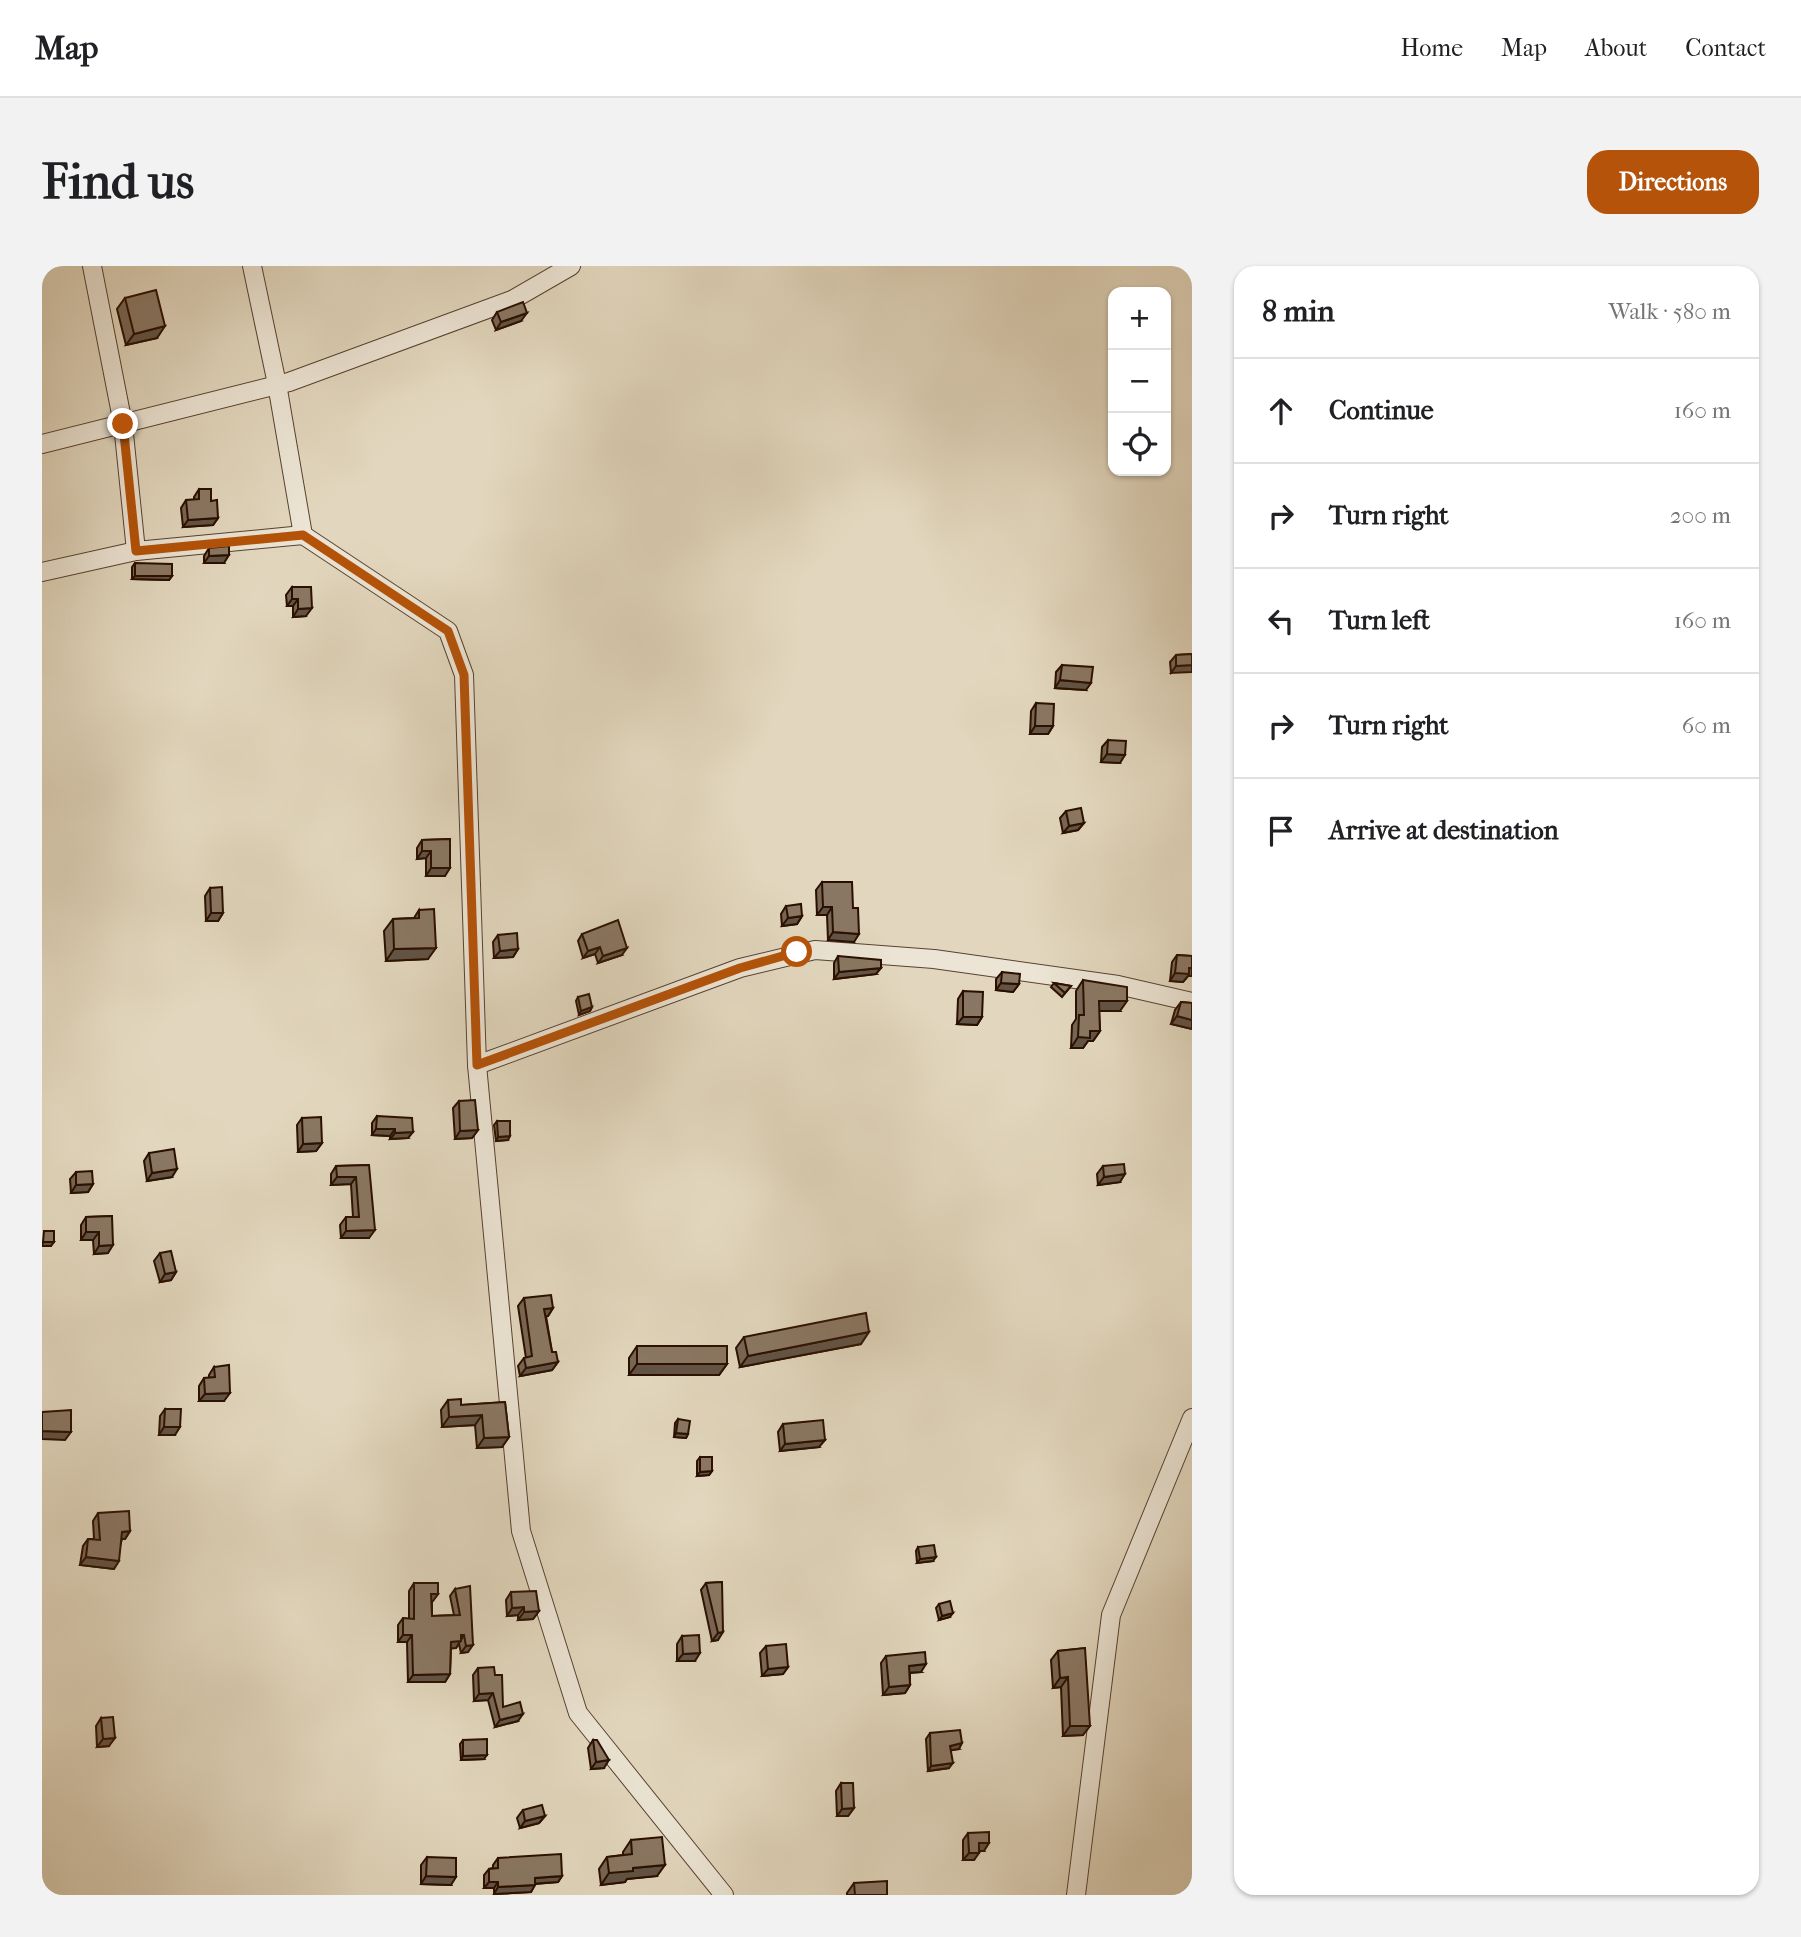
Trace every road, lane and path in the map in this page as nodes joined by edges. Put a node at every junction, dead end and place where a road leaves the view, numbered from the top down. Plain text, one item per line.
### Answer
1 (92, 266) edge
2 (252, 266) edge
3 (571, 266) edge
4 (278, 384) junction
5 (123, 424) junction
6 (42, 444) edge
7 (303, 535) junction
8 (136, 551) junction
9 (42, 572) edge
10 (1192, 1002) edge
11 (477, 1065) junction
12 (1192, 1418) edge
13 (719, 1893) edge
14 (1076, 1895) edge

1 - 5 street
2 - 4 street
3 - 4 street
4 - 5 street
4 - 7 street
5 - 6 street
5 - 8 street
7 - 8 street
7 - 11 street
8 - 9 street
10 - 11 street
11 - 13 street
12 - 14 street

